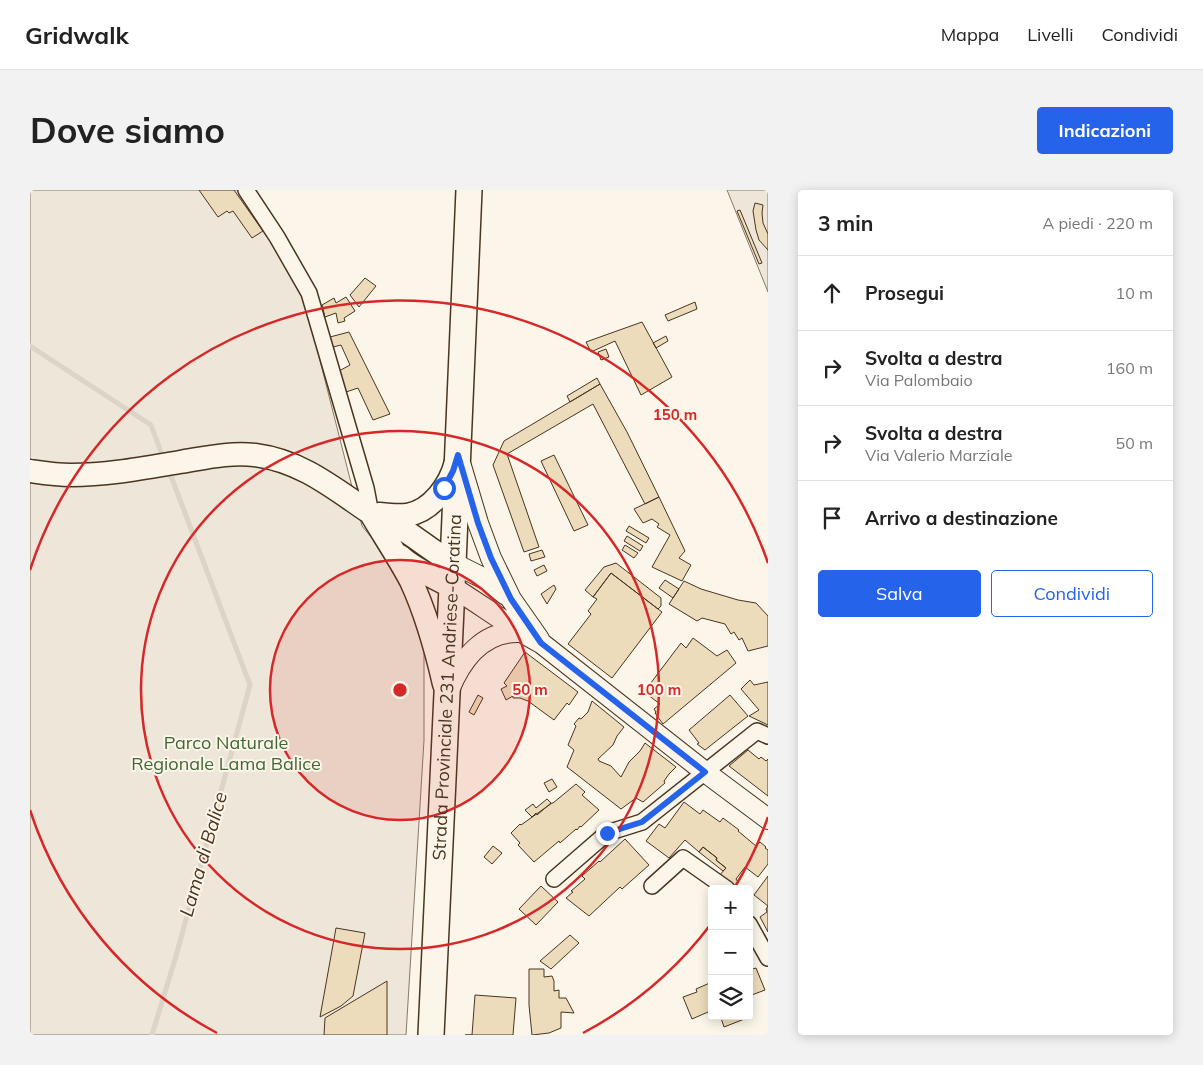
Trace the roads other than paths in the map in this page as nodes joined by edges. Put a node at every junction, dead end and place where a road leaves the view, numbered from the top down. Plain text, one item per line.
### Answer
1 (246, 190) edge
2 (469, 190) edge
3 (458, 455) junction
4 (30, 470) edge
5 (371, 514) junction
6 (391, 546) junction
7 (452, 575) junction
8 (511, 599) junction
9 (521, 632) junction
10 (541, 643) junction
11 (446, 696) junction
12 (768, 736) edge
13 (705, 772) junction
14 (768, 819) edge
15 (554, 879) dead end
16 (721, 885) edge
17 (652, 886) dead end
18 (752, 930) edge
19 (768, 958) edge
20 (431, 1035) edge

1 - 5 street
2 - 3 main road, Strada Provinciale 231 Andriese-Coratina
3 - 5 main road
3 - 7 main road, Strada Provinciale 231 Andriese-Coratina
3 - 8 street
4 - 5 main road
5 - 6 main road
5 - 7 main road
6 - 7 main road
6 - 11 main road
7 - 8 street
7 - 9 street
7 - 11 main road, Strada Provinciale 231 Andriese-Coratina
8 - 10 street
9 - 10 street
9 - 11 street
10 - 13 street
11 - 20 main road, Strada Provinciale 231 Andriese-Coratina
12 - 13 street
13 - 14 street
13 - 15 street
16 - 17 street
18 - 19 street

